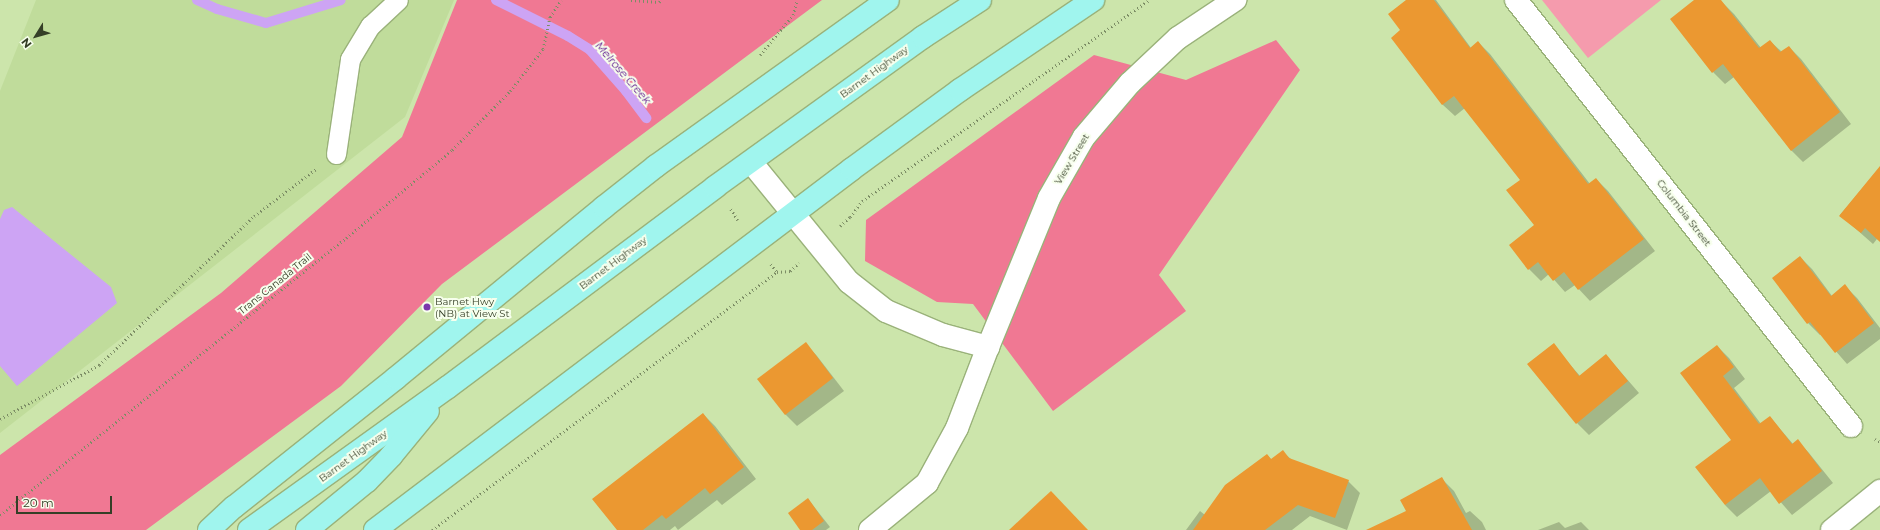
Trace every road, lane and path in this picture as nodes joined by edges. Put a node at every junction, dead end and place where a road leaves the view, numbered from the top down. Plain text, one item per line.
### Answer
1 (398, 0) edge
2 (561, 0) edge
3 (631, 0) edge
4 (661, 0) edge
5 (888, 0) edge
6 (980, 0) edge
7 (1093, 0) edge
8 (1150, 0) edge
9 (1235, 0) edge
10 (1516, 0) edge
11 (336, 154) joint
12 (751, 162) junction
13 (715, 187) junction
14 (792, 214) junction
15 (843, 223) dead end
16 (755, 242) junction
17 (798, 264) dead end
18 (777, 272) junction
19 (988, 347) junction
20 (448, 387) junction
21 (0, 419) edge
22 (1851, 426) dead end
23 (1880, 491) edge
24 (0, 515) edge
25 (209, 530) edge
26 (249, 530) edge
27 (307, 530) edge
28 (376, 530) edge
29 (432, 530) edge
30 (870, 530) edge
31 (1832, 530) edge

1 - 11 lane
2 - 24 path, Trans Canada Trail
3 - 4 path
5 - 25 main road
6 - 12 main road, Barnet Highway
7 - 14 main road
8 - 15 path
9 - 19 street, View Street
10 - 22 street, Columbia Street
11 - 21 path
12 - 13 main road, Barnet Highway
12 - 14 street
13 - 16 path
13 - 20 main road, Barnet Highway
14 - 16 main road
14 - 19 street
16 - 18 path
16 - 28 main road
17 - 18 path
18 - 29 path
19 - 30 street, View Street
20 - 26 main road, Barnet Highway
20 - 27 main road
23 - 31 street

